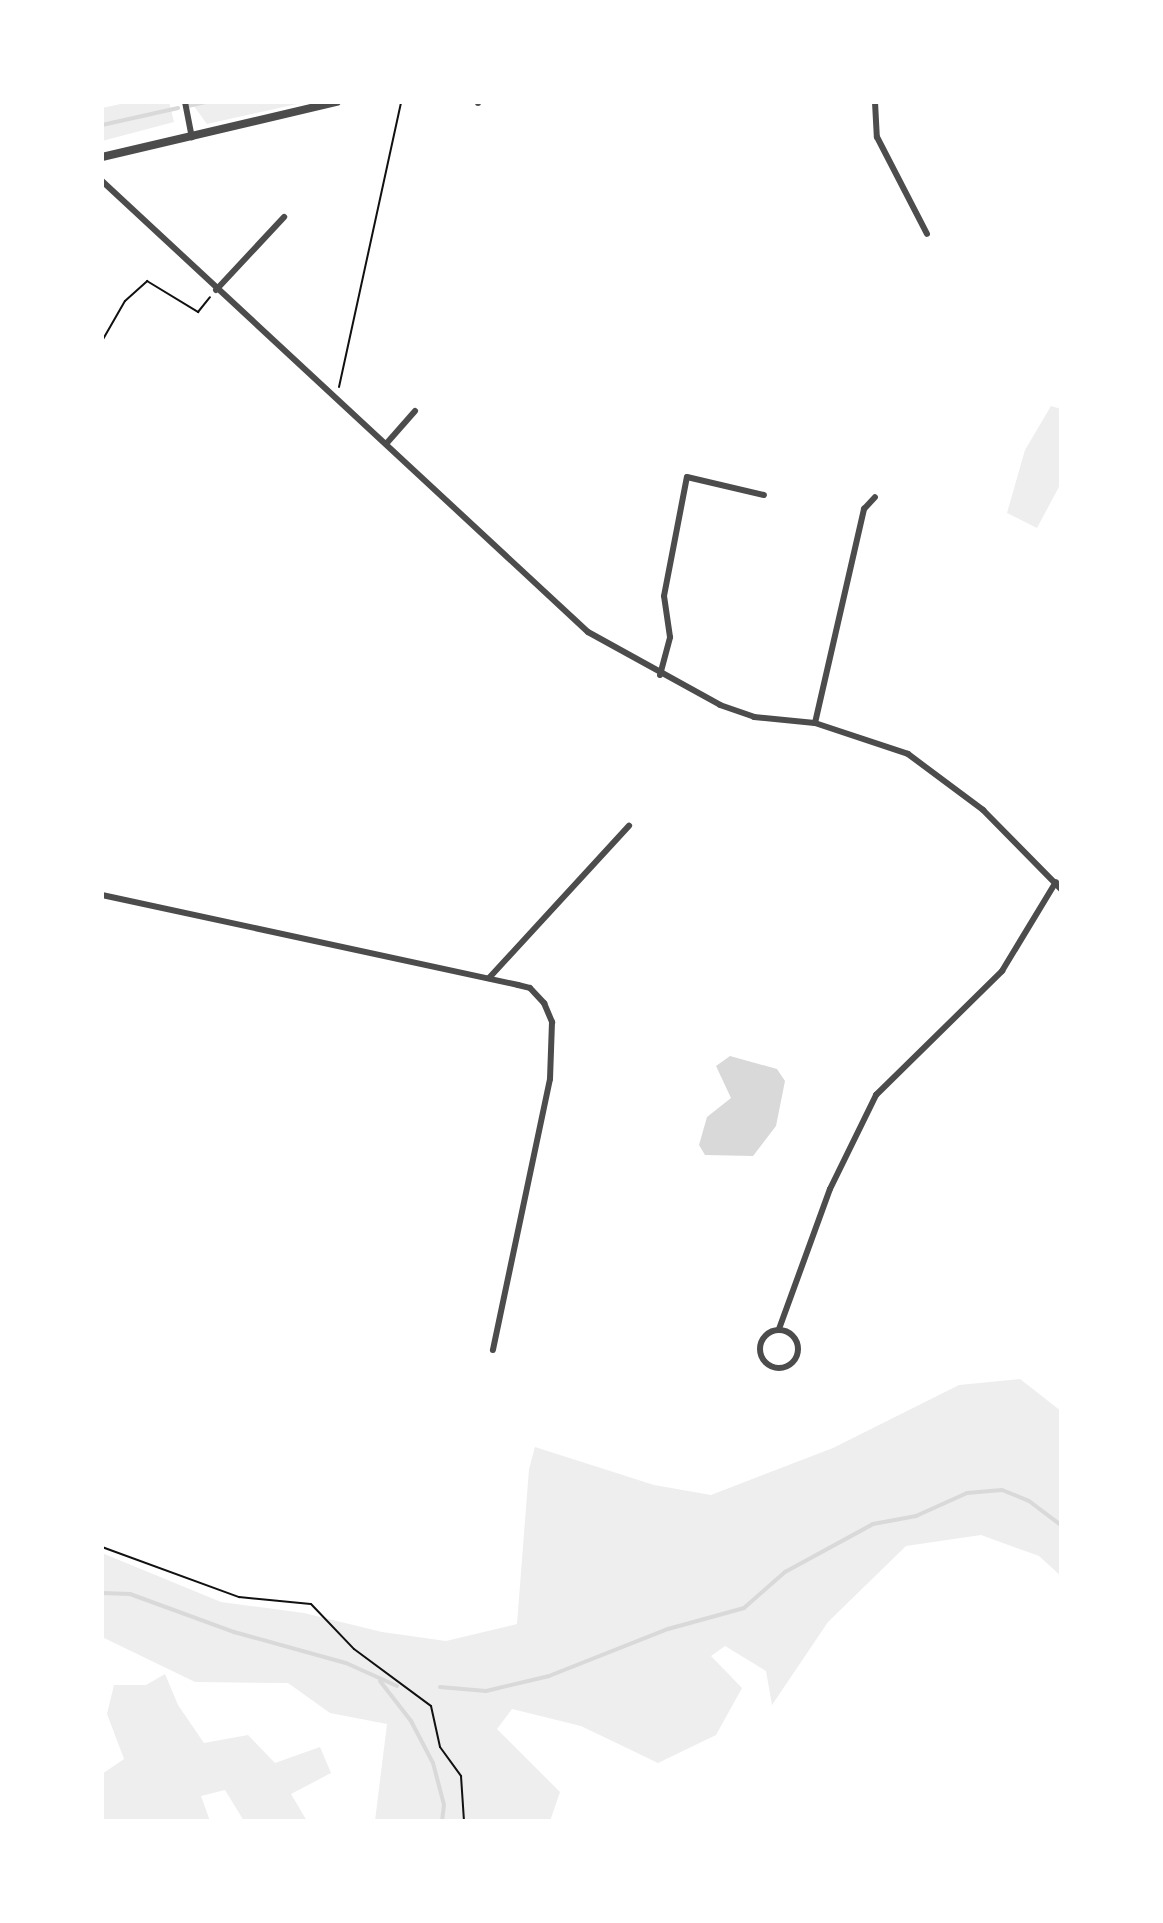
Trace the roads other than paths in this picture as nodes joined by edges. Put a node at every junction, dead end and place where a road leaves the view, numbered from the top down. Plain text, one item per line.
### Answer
1 (185, 102) edge
2 (337, 102) edge
3 (875, 102) edge
4 (192, 137) junction
5 (102, 157) edge
6 (102, 181) edge
7 (284, 217) dead end
8 (927, 234) dead end
9 (216, 290) junction
10 (415, 411) dead end
11 (386, 444) junction
12 (764, 495) dead end
13 (875, 497) dead end
14 (660, 675) junction
15 (815, 723) junction
16 (629, 826) dead end
17 (1056, 882) junction
18 (1061, 889) edge
19 (102, 895) edge
20 (489, 978) junction
21 (779, 1329) junction
22 (493, 1350) dead end

1 - 4 street
2 - 4 street
3 - 8 street
4 - 5 street
6 - 9 street
7 - 9 street
9 - 11 street
10 - 11 street
11 - 14 street
12 - 14 street
13 - 15 street
14 - 15 street
15 - 17 street
16 - 20 street
17 - 18 street
17 - 21 street
19 - 20 street
20 - 22 street
21 - 21 street

